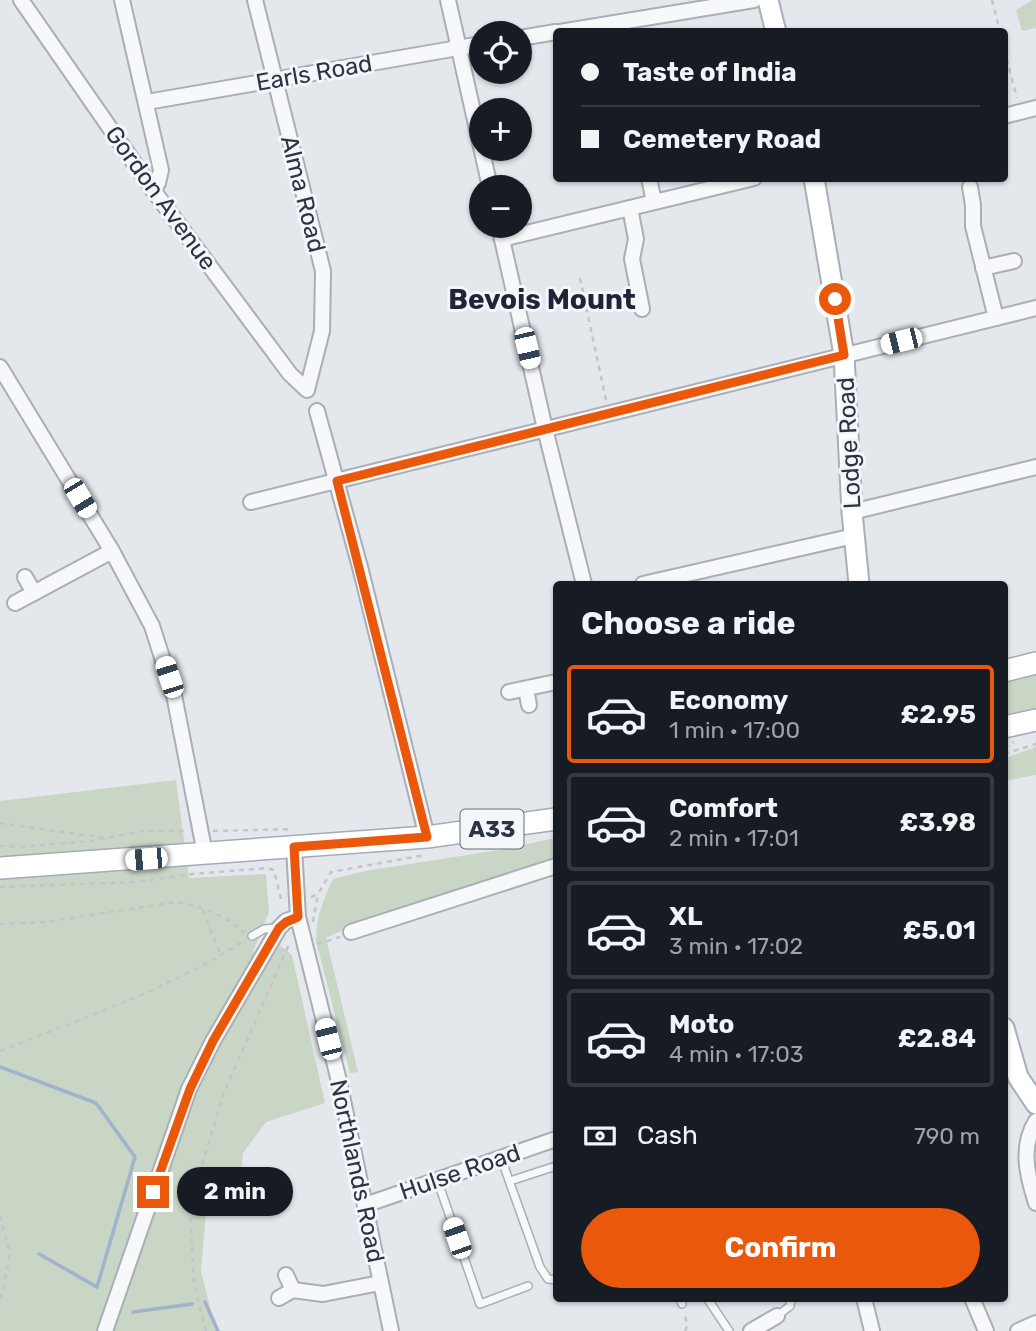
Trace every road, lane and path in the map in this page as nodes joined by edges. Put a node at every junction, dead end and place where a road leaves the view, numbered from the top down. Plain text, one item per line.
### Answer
1 (21, 0) edge
2 (122, 0) edge
3 (256, 0) edge
4 (448, 0) edge
5 (754, 0) edge
6 (768, 0) edge
7 (992, 0) edge
8 (582, 28) edge
9 (775, 28) edge
10 (999, 28) edge
11 (553, 33) edge
12 (532, 36) edge
13 (469, 46) edge
14 (458, 48) junction
15 (1008, 65) edge
16 (274, 79) junction
17 (147, 102) junction
18 (1036, 108) edge
19 (1020, 112) junction
20 (1008, 115) edge
21 (487, 175) edge
22 (650, 182) edge
23 (737, 182) edge
24 (815, 182) edge
25 (970, 187) dead end
26 (153, 190) junction
27 (654, 202) junction
28 (631, 208) junction
29 (532, 226) edge
30 (501, 238) edge
31 (1014, 261) dead end
32 (983, 268) junction
33 (580, 278) dead end
34 (1036, 308) edge
35 (642, 309) dead end
36 (996, 318) junction
37 (844, 355) junction
38 (0, 367) edge
39 (307, 390) joint
40 (317, 411) dead end
41 (609, 414) junction
42 (545, 429) junction
43 (1036, 467) edge
44 (337, 481) junction
45 (251, 502) dead end
46 (852, 512) junction
47 (854, 536) junction
48 (112, 551) junction
49 (25, 577) dead end
50 (583, 581) edge
51 (656, 581) edge
52 (859, 581) edge
53 (34, 593) junction
54 (15, 603) dead end
55 (1036, 663) edge
56 (1008, 670) edge
57 (553, 683) edge
58 (526, 689) junction
59 (509, 692) dead end
60 (529, 705) dead end
61 (1036, 744) edge
62 (1008, 753) edge
63 (553, 821) edge
64 (0, 823) edge
65 (187, 831) dead end
66 (110, 838) junction
67 (428, 845) junction
68 (0, 846) edge
69 (294, 847) junction
70 (205, 854) junction
71 (553, 867) edge
72 (0, 868) edge
73 (0, 887) edge
74 (317, 894) junction
75 (309, 897) dead end
76 (286, 898) dead end
77 (203, 909) junction
78 (298, 917) junction
79 (0, 924) edge
80 (313, 926) dead end
81 (279, 928) junction
82 (351, 932) dead end
83 (250, 937) junction
84 (329, 941) dead end
85 (291, 944) dead end
86 (313, 944) dead end
87 (221, 956) junction
88 (1008, 1042) edge
89 (0, 1051) edge
90 (1036, 1104) edge
91 (1036, 1121) edge
92 (553, 1140) edge
93 (501, 1157) junction
94 (553, 1167) edge
95 (437, 1179) junction
96 (510, 1181) junction
97 (1036, 1203) edge
98 (365, 1205) junction
99 (0, 1216) edge
100 (286, 1275) dead end
101 (553, 1280) edge
102 (380, 1283) junction
103 (528, 1286) dead end
104 (293, 1290) junction
105 (279, 1298) dead end
106 (681, 1302) edge
107 (710, 1302) edge
108 (791, 1302) edge
109 (865, 1302) edge
110 (974, 1302) edge
111 (0, 1304) edge
112 (777, 1316) joint
113 (1036, 1323) edge
114 (760, 1329) edge
115 (105, 1331) edge
116 (205, 1331) edge
117 (390, 1331) edge
118 (685, 1331) edge
119 (729, 1331) edge
120 (872, 1331) edge
121 (986, 1331) edge
122 (1017, 1331) edge

1 - 26 street, Gordon Avenue
2 - 17 street
3 - 16 street, Alma Road
4 - 14 street
5 - 8 street
6 - 9 street
7 - 10 path
11 - 12 street
13 - 14 street, Earls Road
14 - 16 street, Earls Road
14 - 21 street
15 - 19 path
16 - 17 street, Earls Road
16 - 39 street, Alma Road
17 - 26 street
18 - 19 street
19 - 20 street
22 - 27 street
23 - 27 street
24 - 37 street, Lodge Road
25 - 32 street
26 - 39 street, Gordon Avenue
27 - 28 street
28 - 29 street
28 - 35 street
30 - 42 street
31 - 32 street
32 - 36 street
33 - 41 path
34 - 36 street
36 - 37 street
37 - 41 street
37 - 46 street, Lodge Road
38 - 48 street
40 - 44 street
41 - 42 street
42 - 44 street
42 - 50 street
43 - 46 street
44 - 45 street
44 - 67 street
46 - 47 street, Lodge Road
47 - 51 street
47 - 52 street, Lodge Road
48 - 53 street
48 - 70 street
49 - 53 street
53 - 54 street
55 - 56 main road
57 - 58 street
58 - 59 street
58 - 60 street
61 - 62 path
63 - 67 main road, A33
64 - 66 path
65 - 66 path
66 - 68 path
67 - 69 main road, A33
67 - 74 path
69 - 70 main road, A33
69 - 78 street, Northlands Road
70 - 72 main road, A33
71 - 82 street
73 - 76 path
74 - 75 path
74 - 80 path
77 - 79 path
77 - 83 path
77 - 87 path
78 - 81 street
78 - 98 street, Northlands Road
81 - 83 lane
81 - 115 street
83 - 87 path
84 - 86 path
85 - 116 path
87 - 89 path
88 - 90 street
91 - 97 street
92 - 93 street, Hulse Road
93 - 95 street, Hulse Road
93 - 96 lane
94 - 96 lane
95 - 98 street, Hulse Road
95 - 103 lane
96 - 101 lane
98 - 102 street, Northlands Road
99 - 111 path
100 - 104 street
102 - 104 street
102 - 117 street, Northlands Road
104 - 105 street
106 - 118 path
107 - 119 lane
108 - 112 lane
109 - 120 street
110 - 121 street
112 - 114 street
113 - 122 street

